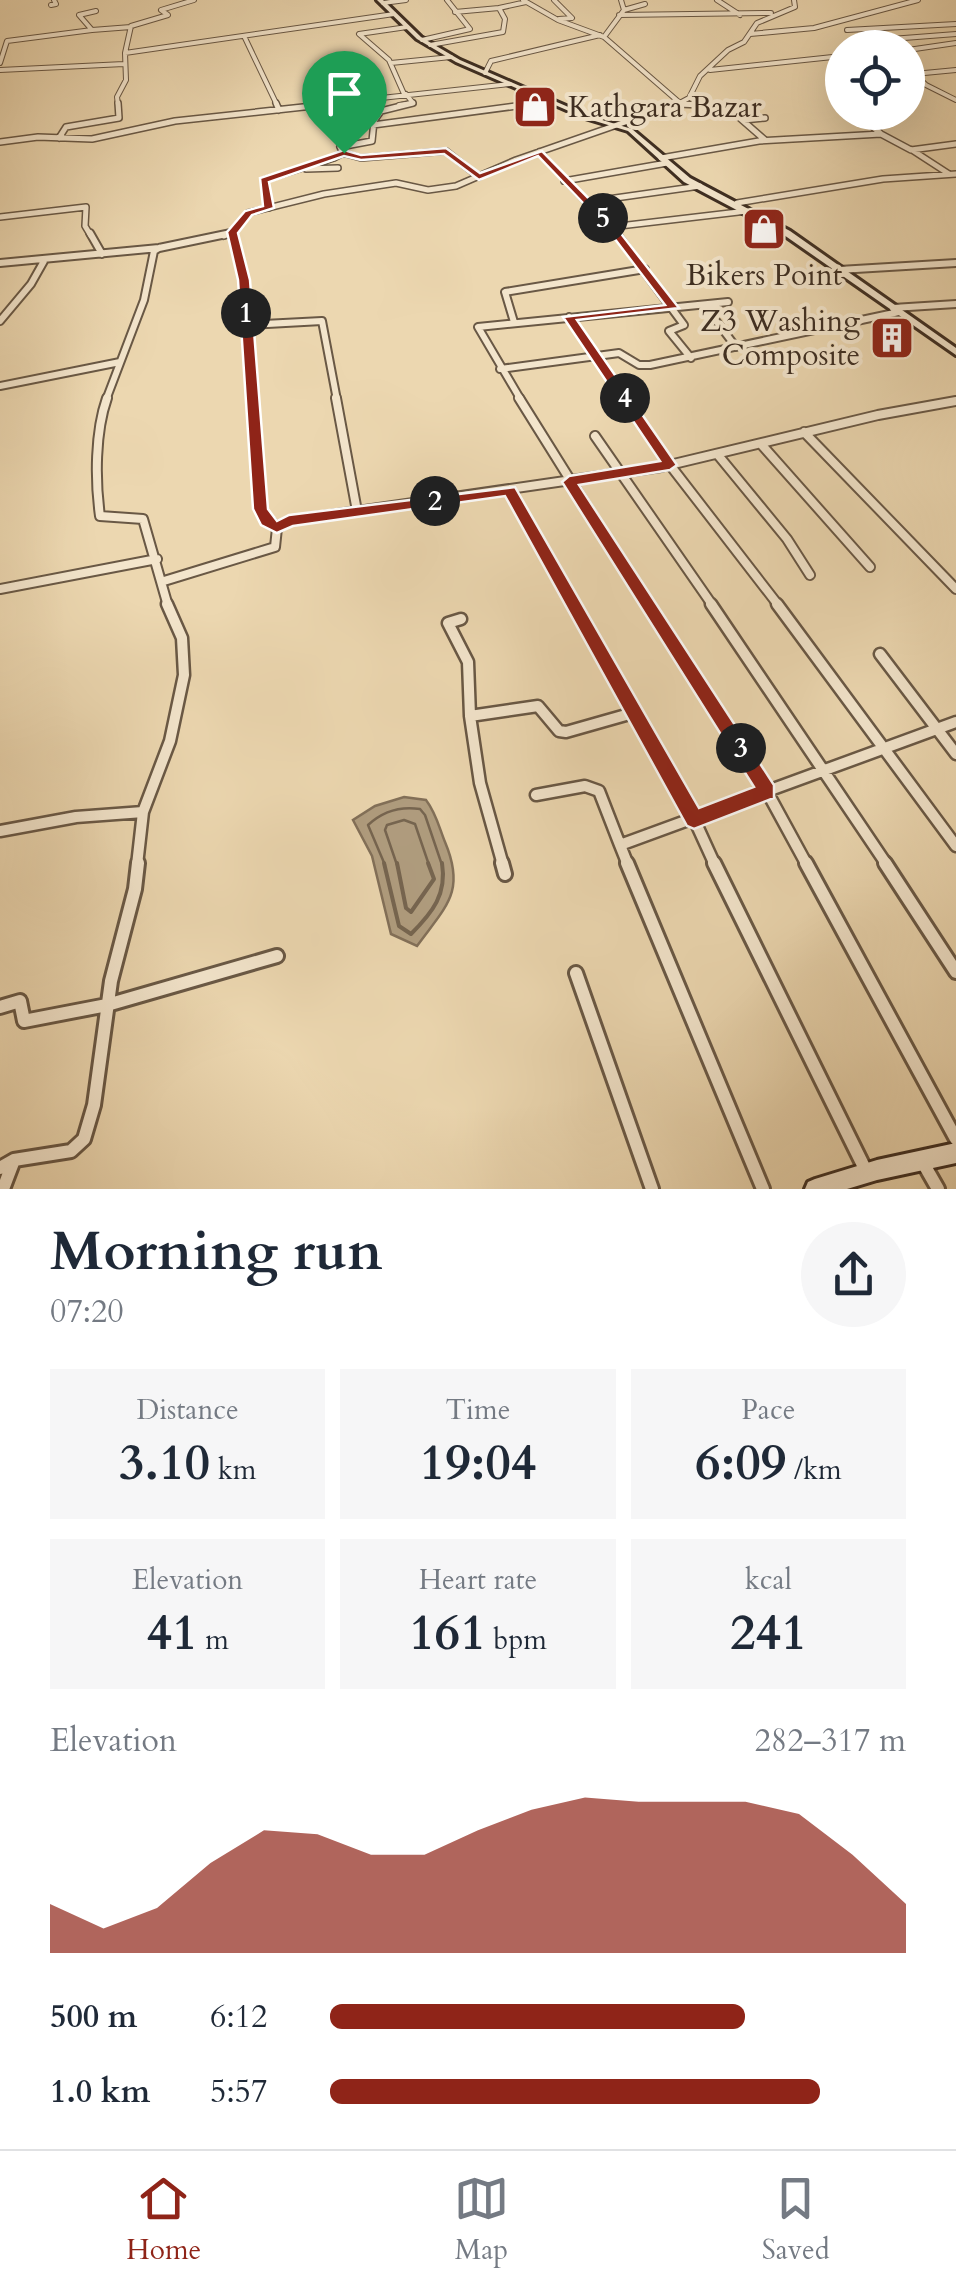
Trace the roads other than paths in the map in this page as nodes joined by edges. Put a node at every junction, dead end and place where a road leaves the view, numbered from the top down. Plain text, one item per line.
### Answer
1 (96, 0) edge
2 (194, 0) edge
3 (406, 0) edge
4 (447, 0) edge
5 (554, 0) edge
6 (621, 0) edge
7 (717, 0) edge
8 (794, 0) edge
9 (918, 0) edge
10 (381, 1) edge
11 (525, 1) edge
12 (644, 4) dead end
13 (499, 8) junction
14 (455, 12) junction
15 (622, 12) junction
16 (394, 14) junction
17 (738, 14) junction
18 (776, 15) junction
19 (557, 19) junction
20 (756, 23) junction
21 (834, 24) junction
22 (956, 24) edge
23 (130, 27) junction
24 (408, 27) junction
25 (92, 30) junction
26 (847, 30) joint
27 (750, 34) junction
28 (956, 34) edge
29 (602, 36) junction
30 (925, 36) edge
31 (245, 38) junction
32 (426, 42) junction
33 (741, 44) junction
34 (956, 44) edge
35 (752, 48) dead end
36 (925, 48) edge
37 (125, 53) junction
38 (451, 57) junction
39 (825, 57) edge
40 (124, 64) junction
41 (391, 64) junction
42 (0, 67) edge
43 (708, 70) junction
44 (956, 70) edge
45 (485, 73) junction
46 (925, 73) edge
47 (510, 84) junction
48 (925, 84) edge
49 (405, 94) junction
50 (549, 100) junction
51 (956, 100) edge
52 (679, 103) junction
53 (279, 110) junction
54 (766, 118) dead end
55 (744, 120) junction
56 (373, 125) junction
57 (622, 126) junction
58 (877, 130) edge
59 (882, 134) junction
60 (59, 138) junction
61 (765, 140) junction
62 (0, 142) edge
63 (956, 144) edge
64 (911, 150) junction
65 (539, 152) junction
66 (340, 155) junction
67 (664, 161) junction
68 (302, 168) junction
69 (338, 168) junction
70 (954, 176) edge
71 (479, 177) junction
72 (564, 180) junction
73 (700, 186) junction
74 (338, 192) junction
75 (587, 202) junction
76 (737, 203) junction
77 (269, 208) junction
78 (750, 210) junction
79 (0, 217) edge
80 (611, 227) junction
81 (232, 232) junction
82 (159, 248) junction
83 (102, 254) junction
84 (44, 261) junction
85 (0, 263) edge
86 (956, 263) edge
87 (645, 269) junction
88 (838, 270) junction
89 (728, 302) dead end
90 (956, 304) edge
91 (704, 305) junction
92 (673, 308) junction
93 (896, 310) junction
94 (569, 317) junction
95 (0, 321) edge
96 (514, 322) junction
97 (247, 325) junction
98 (736, 348) junction
99 (956, 352) edge
100 (594, 356) junction
101 (691, 358) junction
102 (120, 362) junction
103 (500, 369) junction
104 (0, 386) edge
105 (951, 402) edge
106 (956, 413) edge
107 (804, 432) junction
108 (594, 436) dead end
109 (760, 444) junction
110 (718, 455) junction
111 (670, 465) junction
112 (618, 474) junction
113 (569, 482) junction
114 (510, 490) junction
115 (357, 511) junction
116 (277, 528) junction
117 (157, 559) junction
118 (870, 567) dead end
119 (810, 575) dead end
120 (164, 581) junction
121 (0, 589) edge
122 (956, 590) edge
123 (461, 619) dead end
124 (880, 654) dead end
125 (633, 713) junction
126 (470, 716) junction
127 (956, 722) edge
128 (936, 728) junction
129 (885, 746) junction
130 (956, 754) edge
131 (827, 772) junction
132 (767, 792) junction
133 (536, 795) dead end
134 (143, 812) junction
135 (694, 819) junction
136 (0, 831) edge
137 (620, 844) junction
138 (956, 846) edge
139 (505, 874) dead end
140 (277, 956) dead end
141 (956, 972) edge
142 (576, 973) dead end
143 (107, 1005) junction
144 (0, 1007) edge
145 (956, 1139) edge
146 (956, 1153) edge
147 (922, 1160) junction
148 (7, 1164) edge
149 (867, 1173) junction
150 (3, 1189) edge
151 (652, 1189) edge
152 (763, 1189) edge
153 (816, 1189) edge
154 (938, 1189) edge

1 - 25 street
2 - 23 street
3 - 10 street
4 - 14 street
5 - 19 street
6 - 15 street
7 - 17 street
8 - 18 street
9 - 21 street
10 - 16 main road
11 - 13 street
11 - 19 street
12 - 15 street
13 - 14 street
13 - 32 street
14 - 32 street
15 - 17 street
15 - 29 street
16 - 24 main road
16 - 31 street
17 - 18 street
17 - 20 street
18 - 20 street
19 - 29 street
20 - 27 street
21 - 26 street
21 - 27 street
22 - 26 street
23 - 25 street
23 - 37 street
24 - 32 main road
24 - 41 street
25 - 42 street
27 - 33 street
28 - 30 street
29 - 45 street
29 - 52 street
31 - 37 street
31 - 53 street
32 - 38 main road
33 - 35 street
33 - 43 street
34 - 36 street
37 - 40 street
38 - 41 street
38 - 45 main road
39 - 43 street
40 - 42 street
40 - 60 street
41 - 49 street
43 - 52 street
44 - 46 street
45 - 47 main road
47 - 49 street
47 - 50 main road
48 - 51 street
49 - 53 street
49 - 56 street
50 - 56 street
50 - 57 main road
52 - 55 street
52 - 57 street
53 - 60 street
54 - 55 street
55 - 61 street
56 - 66 street
57 - 65 street
57 - 67 main road
58 - 59 street
59 - 61 street
59 - 64 street
60 - 62 street
61 - 67 street
63 - 64 street
64 - 70 street
65 - 71 street
65 - 72 street
66 - 68 street
66 - 69 street
66 - 71 street
67 - 72 street
67 - 73 main road
68 - 69 street
68 - 77 street
69 - 74 street
70 - 76 street
71 - 74 street
72 - 75 street
73 - 75 street
73 - 76 main road
74 - 77 street
75 - 80 street
76 - 78 main road
77 - 81 street
78 - 80 street
78 - 88 main road
79 - 83 street
80 - 87 street
81 - 82 street
81 - 97 street
82 - 83 street
82 - 102 street
83 - 84 street
84 - 85 street
84 - 95 street
86 - 88 street
87 - 92 street
87 - 96 street
88 - 93 main road
89 - 91 street
90 - 93 street
91 - 92 street
91 - 98 street
92 - 94 street
92 - 101 street
93 - 98 street
93 - 99 main road
94 - 96 street
94 - 100 street
96 - 103 street
97 - 115 street
97 - 116 street
98 - 101 street
100 - 101 street
100 - 103 street
100 - 111 street
102 - 104 street
102 - 117 street
103 - 113 street
105 - 106 street
105 - 107 street
107 - 109 street
107 - 122 street
108 - 112 street
109 - 110 street
109 - 118 street
110 - 111 street
110 - 119 street
111 - 112 street
111 - 129 street
112 - 113 street
112 - 131 street
113 - 114 street
113 - 132 street
114 - 115 street
114 - 125 street
115 - 116 street
116 - 120 street
117 - 120 street
117 - 121 street
120 - 134 street
123 - 126 street
124 - 128 street
125 - 126 street
125 - 135 street
126 - 139 street
127 - 128 street
128 - 129 street
128 - 130 street
129 - 131 street
129 - 138 street
131 - 132 street
131 - 141 street
132 - 135 street
132 - 145 street
133 - 137 street
134 - 136 street
134 - 143 street
135 - 137 street
135 - 149 street
137 - 152 street
140 - 143 street
142 - 151 street
143 - 144 street
143 - 148 street
146 - 147 main road
147 - 149 main road
147 - 154 street
148 - 150 street
149 - 153 main road

